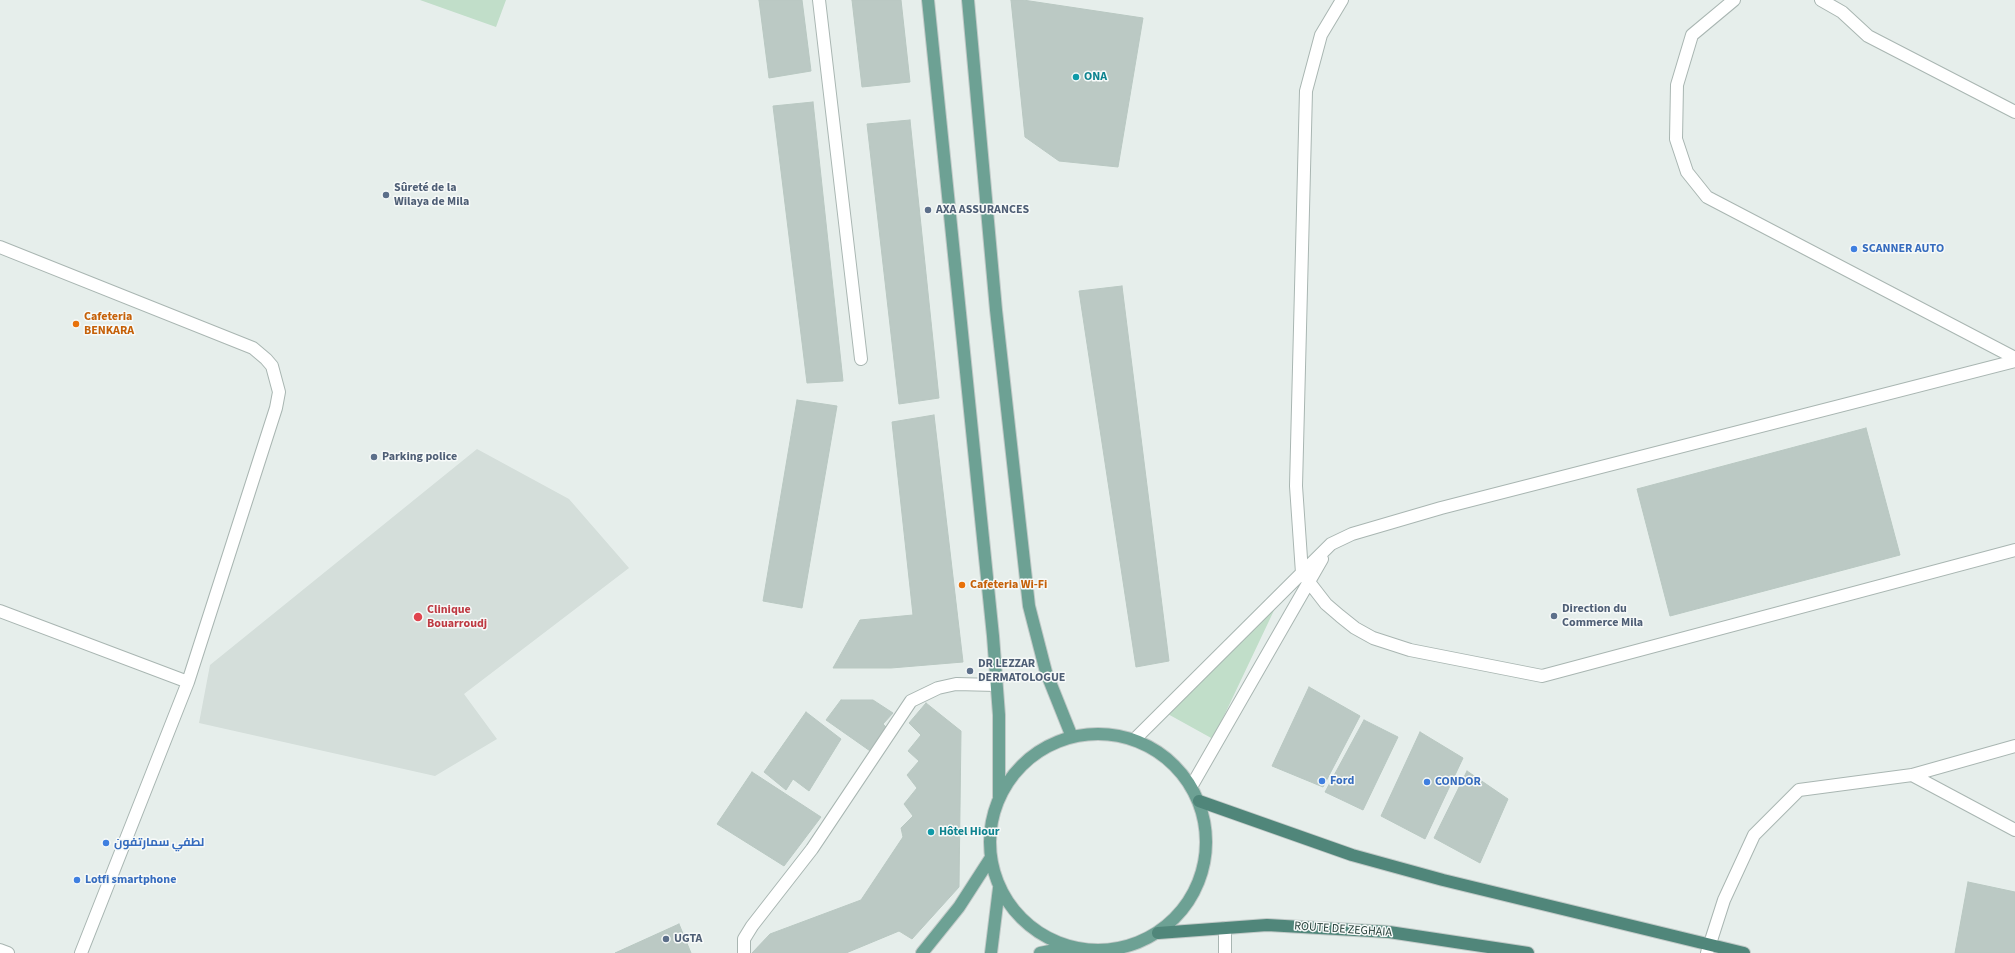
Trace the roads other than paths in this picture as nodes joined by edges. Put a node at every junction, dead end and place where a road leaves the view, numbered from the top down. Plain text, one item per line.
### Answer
1 (819, 0) edge
2 (928, 0) edge
3 (968, 0) edge
4 (1342, 0) edge
5 (1734, 0) edge
6 (1821, 0) edge
7 (2015, 112) edge
8 (0, 247) edge
9 (861, 359) dead end
10 (2015, 359) edge
11 (2015, 550) edge
12 (1305, 578) junction
13 (0, 611) edge
14 (188, 682) junction
15 (996, 685) junction
16 (1072, 737) junction
17 (1134, 739) junction
18 (2015, 746) edge
19 (1912, 775) junction
20 (1191, 787) junction
21 (999, 798) junction
22 (1199, 801) junction
23 (2015, 830) edge
24 (990, 859) junction
25 (999, 888) junction
26 (1225, 928) junction
27 (1158, 933) junction
28 (1070, 948) junction
29 (1708, 949) edge
30 (0, 950) edge
31 (1098, 952) edge
32 (8, 953) edge
33 (81, 953) edge
34 (744, 953) edge
35 (922, 953) edge
36 (990, 953) edge
37 (1040, 953) edge
38 (1225, 953) edge
39 (1528, 953) edge
40 (1744, 953) edge

1 - 9 street
2 - 15 main road
3 - 16 main road
4 - 12 street
5 - 10 street
6 - 7 street
8 - 14 street
10 - 12 street
11 - 12 street
12 - 17 street
12 - 20 street
13 - 14 street
14 - 33 street
15 - 21 main road
15 - 34 street
16 - 17 main road
16 - 21 main road
17 - 20 main road
18 - 19 street
19 - 23 street
19 - 29 street
20 - 22 main road
21 - 24 main road
22 - 27 main road
22 - 29 highway
24 - 25 main road
24 - 35 main road
25 - 28 main road
25 - 36 main road
26 - 27 highway, ROUTE DE ZEGHAIA
26 - 38 street
26 - 39 highway, ROUTE DE ZEGHAIA
27 - 31 main road
28 - 31 main road
28 - 37 main road
29 - 40 highway
30 - 32 street

